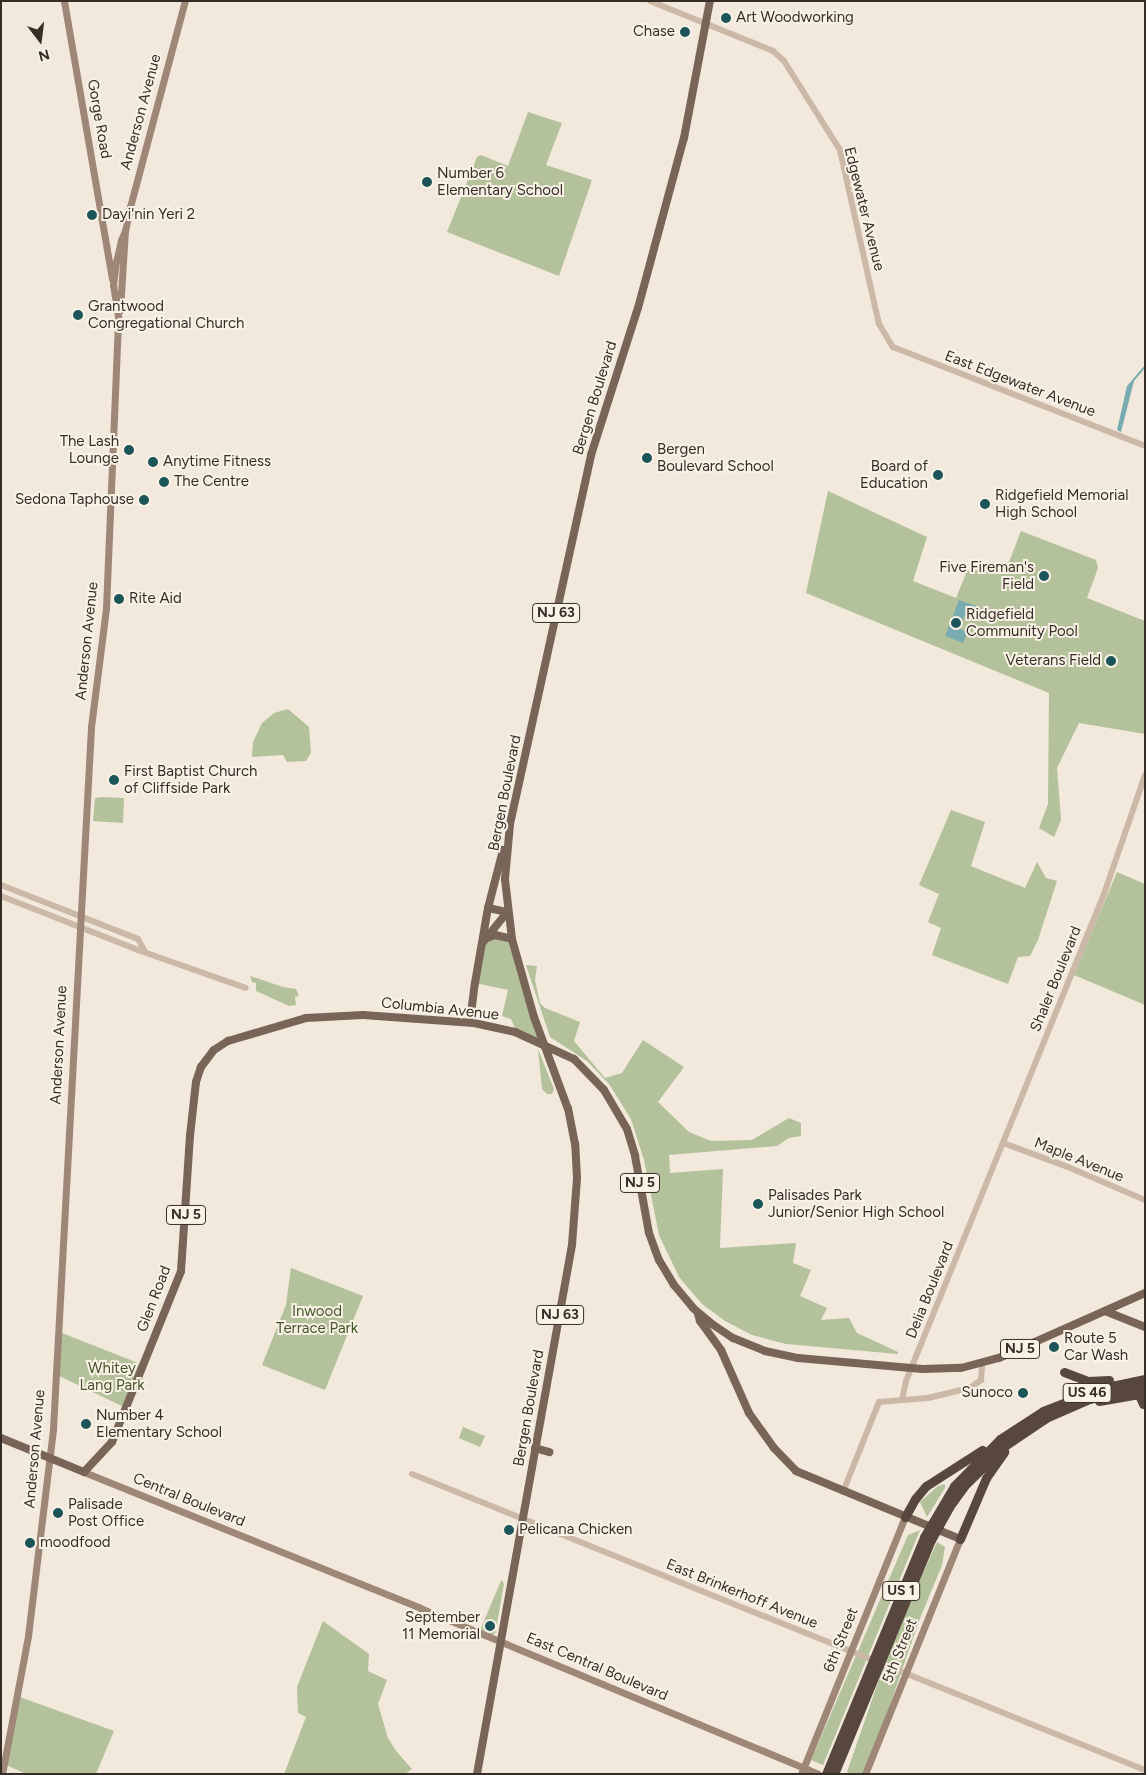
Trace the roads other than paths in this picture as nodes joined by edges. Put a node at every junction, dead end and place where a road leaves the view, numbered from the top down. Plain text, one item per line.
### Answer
1 (64, 1) edge
2 (185, 1) edge
3 (650, 1) edge
4 (710, 1) edge
5 (706, 22) junction
6 (125, 231) junction
7 (107, 241) junction
8 (116, 262) junction
9 (122, 275) junction
10 (113, 285) junction
11 (118, 316) junction
12 (888, 342) joint
13 (1145, 446) edge
14 (1145, 775) edge
15 (510, 824) junction
16 (1, 885) edge
17 (1, 896) edge
18 (488, 908) junction
19 (507, 912) junction
20 (80, 916) junction
21 (79, 926) junction
22 (512, 939) junction
23 (485, 940) junction
24 (144, 950) junction
25 (246, 988) dead end
26 (474, 1023) junction
27 (205, 1060) joint
28 (1002, 1143) junction
29 (983, 1190) joint
30 (1145, 1200) edge
31 (1145, 1293) edge
32 (1105, 1311) junction
33 (697, 1312) junction
34 (1145, 1327) edge
35 (982, 1364) junction
36 (1064, 1372) dead end
37 (1145, 1374) edge
38 (1145, 1379) edge
39 (1109, 1380) junction
40 (1144, 1390) edge
41 (902, 1400) junction
42 (1143, 1404) dead end
43 (1062, 1410) joint
44 (1043, 1411) junction
45 (1016, 1437) junction
46 (1, 1438) edge
47 (1000, 1440) junction
48 (535, 1448) junction
49 (549, 1452) dead end
50 (50, 1459) junction
51 (84, 1472) junction
52 (412, 1474) dead end
53 (843, 1492) junction
54 (906, 1517) junction
55 (522, 1518) junction
56 (936, 1522) junction
57 (960, 1539) junction
58 (366, 1588) joint
59 (499, 1641) junction
60 (852, 1652) junction
61 (906, 1674) junction
62 (1145, 1770) edge
63 (802, 1771) edge
64 (831, 1771) edge
65 (2, 1774) edge
66 (477, 1774) edge
67 (818, 1774) edge
68 (865, 1774) edge

1 - 7 main road, Gorge Road
2 - 6 main road, Anderson Avenue
3 - 5 street, Edgewater Avenue
4 - 5 main road, Bergen Boulevard / NJ 63
5 - 12 street, Edgewater Avenue
5 - 15 main road, Bergen Boulevard / NJ 63
6 - 8 main road, Anderson Avenue
6 - 9 main road, Anderson Avenue
7 - 8 main road, Gorge Road
7 - 10 main road, Gorge Road
8 - 9 main road, Gorge Road
8 - 10 main road, Anderson Avenue
9 - 11 main road, Anderson Avenue
10 - 11 main road, Anderson Avenue
11 - 20 main road, Anderson Avenue
12 - 13 street, East Edgewater Avenue
14 - 28 street, Shaler Boulevard
15 - 18 main road
15 - 19 main road, Bergen Boulevard / NJ 63
16 - 20 street
17 - 21 street
18 - 19 main road
18 - 23 main road
19 - 22 main road, Bergen Boulevard / NJ 63
19 - 23 main road
20 - 21 main road, Anderson Avenue
20 - 24 street
21 - 24 street
21 - 50 main road, Anderson Avenue
22 - 23 main road
22 - 48 main road, Bergen Boulevard / NJ 63
23 - 26 main road
24 - 25 street
26 - 27 main road, Columbia Avenue / NJ 5
26 - 33 main road, Columbia Avenue / NJ 5
27 - 51 main road, Glen Road / NJ 5
28 - 29 street, Shaler Boulevard
28 - 30 street, Maple Avenue
29 - 41 street, Delia Boulevard
31 - 32 main road, NJ 5
32 - 34 main road
32 - 35 main road, NJ 5
33 - 35 main road, NJ 5
33 - 53 main road
35 - 41 street
36 - 39 highway
37 - 39 highway, US 1
38 - 44 highway, US 46
39 - 44 highway, US 1
40 - 42 highway
40 - 43 highway, US 46
41 - 53 street
43 - 45 highway, US 1
44 - 47 highway, US 1
45 - 56 highway, US 1
45 - 57 highway
46 - 50 main road, Central Boulevard
47 - 54 highway
47 - 56 highway, US 1
48 - 49 main road
48 - 55 main road, Bergen Boulevard / NJ 63
50 - 51 main road, Central Boulevard
50 - 65 main road, Anderson Avenue
51 - 58 main road, Central Boulevard
52 - 55 street, East Brinkerhoff Avenue
53 - 54 main road
54 - 57 main road
54 - 60 main road, 6th Street
55 - 59 main road, Bergen Boulevard / NJ 63
55 - 60 street, East Brinkerhoff Avenue
56 - 64 highway, US 1
57 - 61 main road, 5th Street
58 - 59 main road, East Central Boulevard
59 - 63 main road, East Central Boulevard
59 - 66 main road, Bergen Boulevard / NJ 63
60 - 61 street, East Brinkerhoff Avenue
60 - 63 main road, 6th Street
61 - 62 street, East Brinkerhoff Avenue
61 - 68 main road, 5th Street
63 - 67 main road, East Central Boulevard

